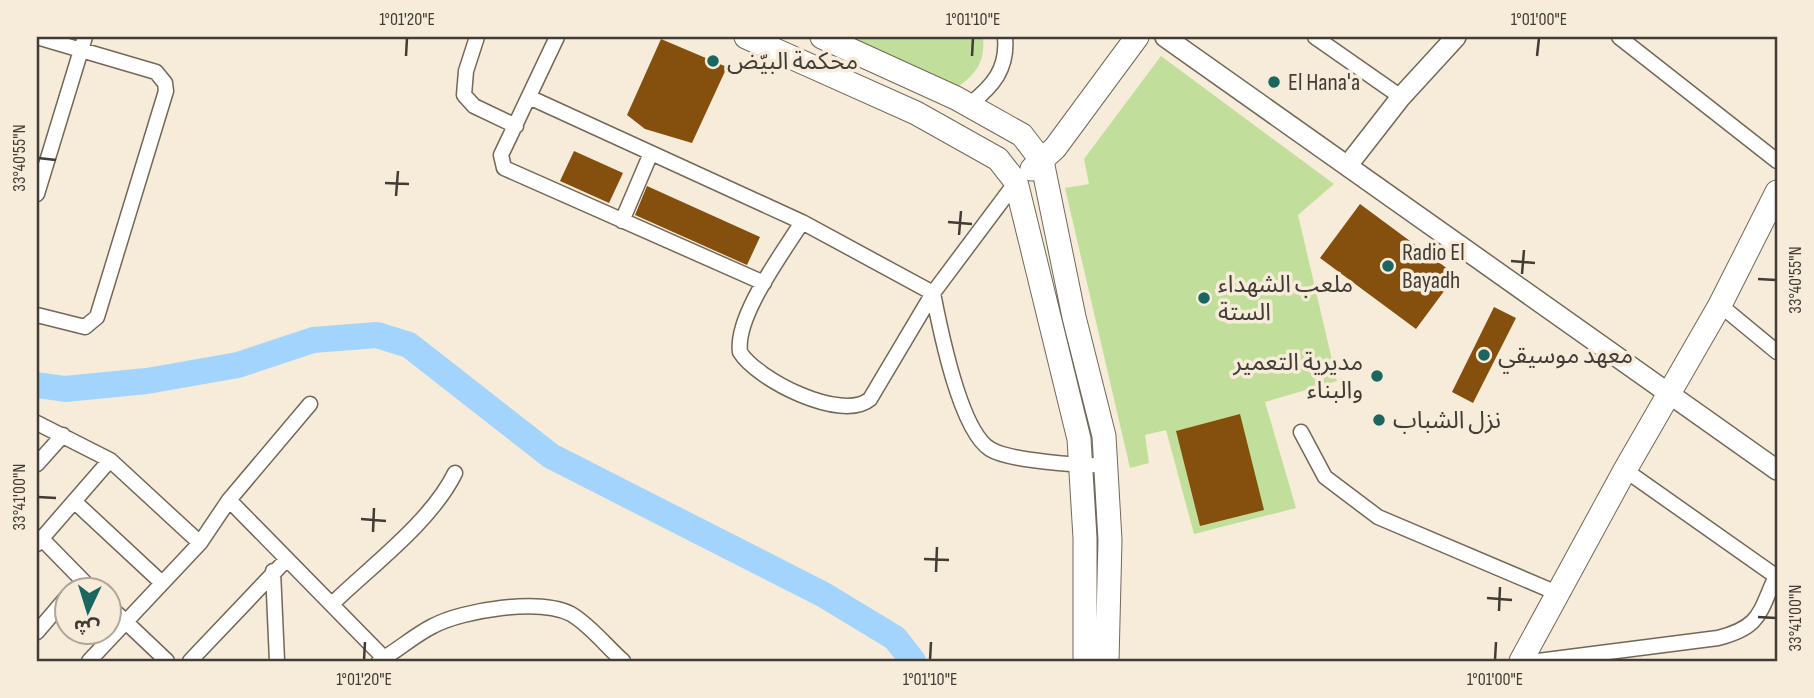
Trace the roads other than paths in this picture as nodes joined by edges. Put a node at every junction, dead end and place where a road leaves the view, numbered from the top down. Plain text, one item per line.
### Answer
1 (37, 37) edge
2 (477, 37) edge
3 (557, 37) edge
4 (746, 37) edge
5 (822, 37) edge
6 (1005, 37) edge
7 (1137, 37) edge
8 (1165, 37) edge
9 (1315, 37) edge
10 (1456, 37) edge
11 (1619, 37) edge
12 (83, 43) edge
13 (1401, 97) junction
14 (531, 98) junction
15 (969, 105) junction
16 (516, 126) junction
17 (651, 153) junction
18 (1042, 161) junction
19 (1777, 161) edge
20 (1348, 165) junction
21 (1016, 182) junction
22 (1777, 192) edge
23 (37, 194) edge
24 (622, 221) junction
25 (802, 222) junction
26 (764, 283) junction
27 (933, 293) junction
28 (1720, 305) junction
29 (37, 315) edge
30 (1777, 352) edge
31 (1670, 396) junction
32 (310, 404) dead end
33 (37, 423) edge
34 (1301, 432) dead end
35 (63, 435) junction
36 (110, 460) junction
37 (37, 464) edge
38 (1107, 465) junction
39 (1082, 466) junction
40 (1625, 470) junction
41 (1777, 470) edge
42 (456, 473) dead end
43 (229, 500) junction
44 (75, 502) junction
45 (39, 542) edge
46 (200, 543) junction
47 (287, 559) junction
48 (273, 571) junction
49 (72, 576) edge
50 (1777, 577) edge
51 (162, 583) junction
52 (1558, 593) junction
53 (332, 604) junction
54 (52, 614) edge
55 (122, 617) edge
56 (126, 621) junction
57 (37, 632) edge
58 (408, 645) junction
59 (382, 660) edge
60 (89, 661) edge
61 (167, 661) edge
62 (190, 661) edge
63 (277, 661) edge
64 (406, 661) edge
65 (623, 661) edge
66 (1085, 661) edge
67 (1107, 661) edge
68 (1521, 661) edge
69 (1538, 661) edge

1 - 12 street
2 - 16 street
3 - 14 street
4 - 21 main road
5 - 15 main road
6 - 15 street
7 - 18 main road
8 - 20 main road
9 - 13 street
10 - 13 main road
11 - 19 street
12 - 23 street
12 - 29 street
13 - 20 main road
14 - 16 street
14 - 17 street
15 - 18 main road
16 - 24 street
17 - 24 street
17 - 25 street
18 - 21 main road
18 - 38 main road
20 - 31 main road
21 - 27 street
21 - 39 main road
22 - 28 main road
24 - 26 street
25 - 26 street
25 - 27 street
26 - 27 street
27 - 39 street
28 - 30 street
28 - 31 main road
31 - 40 main road
31 - 41 main road
32 - 43 street
33 - 35 street
34 - 52 street
35 - 36 street
35 - 37 street
36 - 44 street
36 - 46 street
38 - 39 street
38 - 67 main road
39 - 66 main road
40 - 50 street
40 - 52 main road
42 - 53 street
43 - 46 street
43 - 47 street
44 - 45 street
44 - 51 street
45 - 49 street
46 - 51 street
47 - 48 street
47 - 53 street
48 - 62 street
48 - 63 street
50 - 69 street
51 - 56 street
52 - 68 main road
53 - 59 street
54 - 57 street
55 - 56 street
56 - 60 street
56 - 61 street
58 - 59 street
58 - 64 street
58 - 65 street

